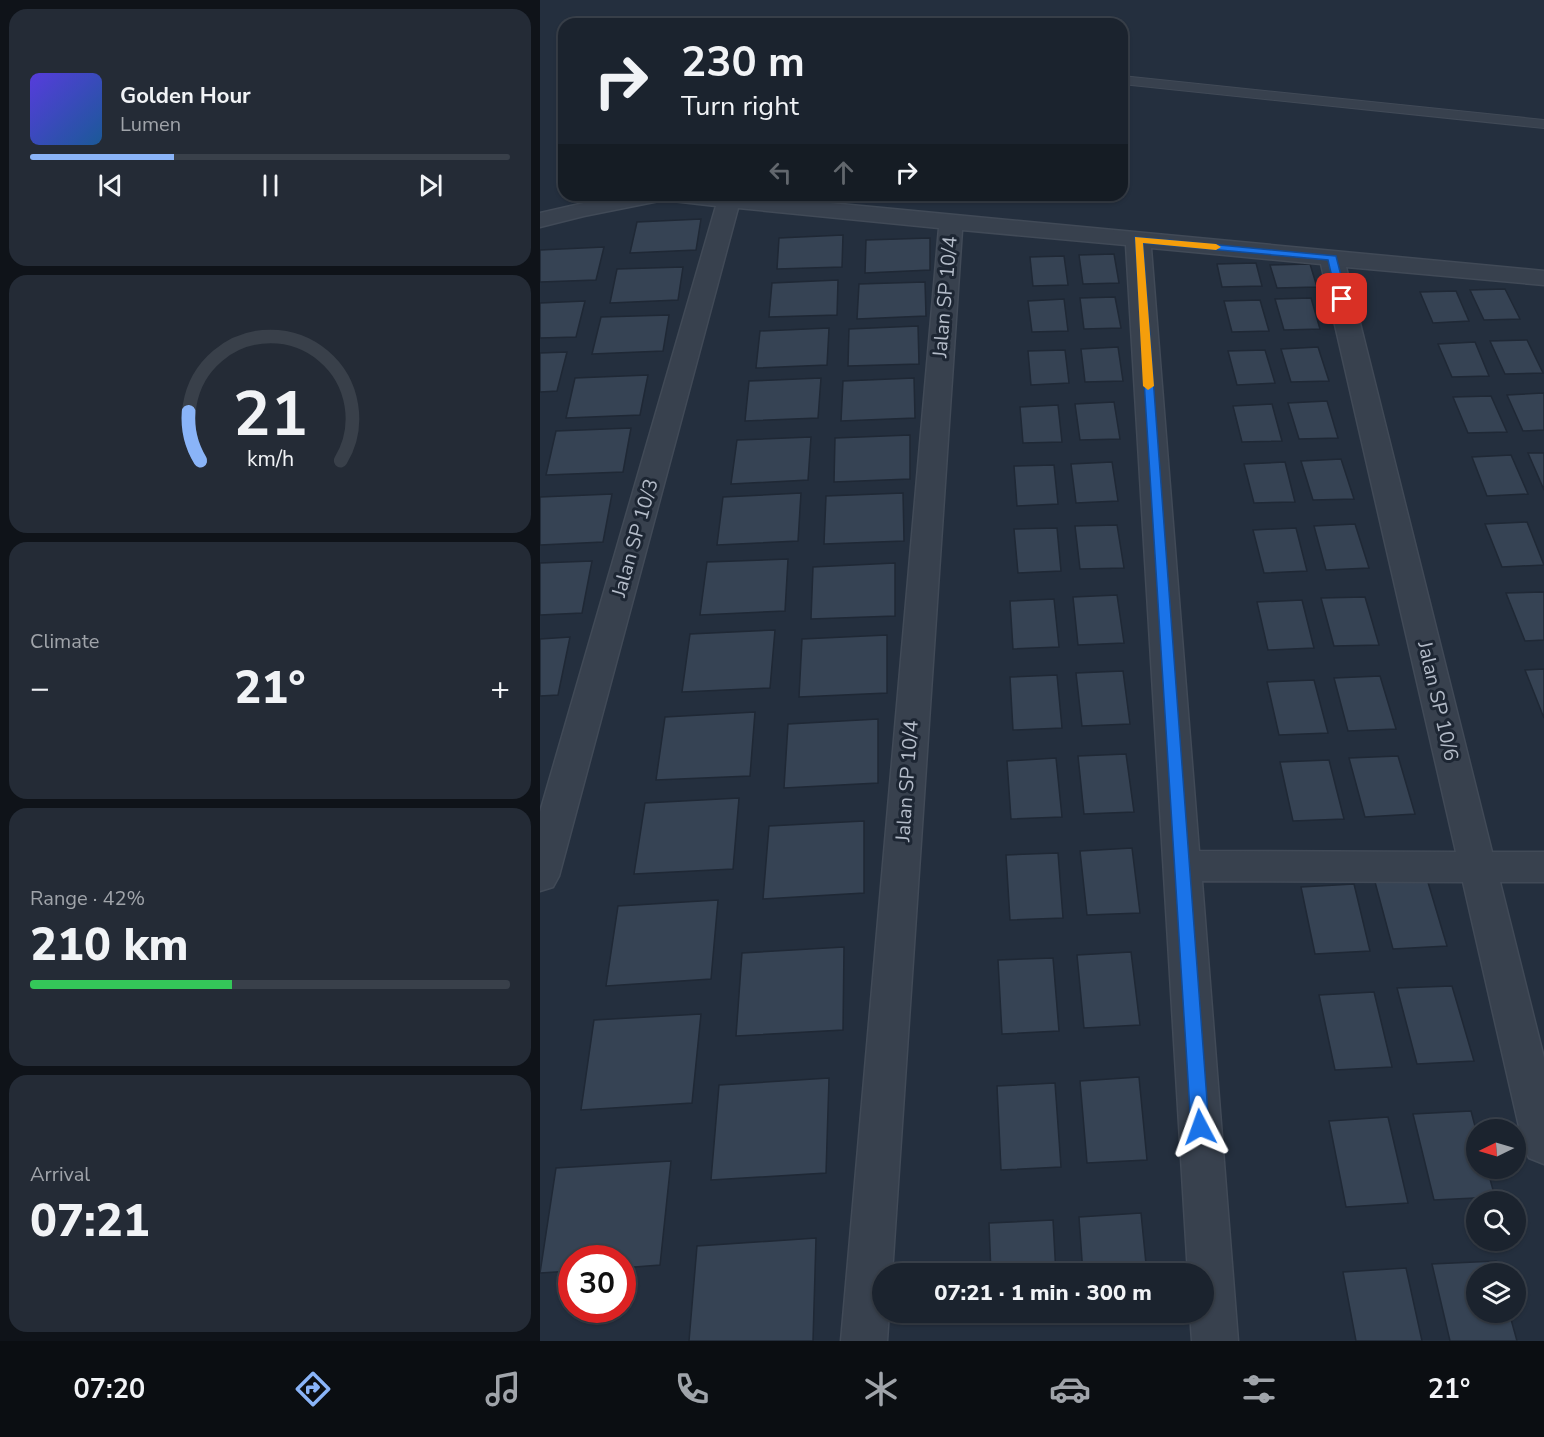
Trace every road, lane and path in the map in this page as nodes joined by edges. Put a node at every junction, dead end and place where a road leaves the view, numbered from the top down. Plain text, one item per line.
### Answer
1 (1128, 81) edge
2 (1544, 124) edge
3 (625, 201) edge
4 (729, 201) edge
5 (740, 201) edge
6 (540, 220) edge
7 (951, 221) junction
8 (1138, 240) junction
9 (1332, 258) junction
10 (1541, 285) edge
11 (1182, 866) junction
12 (1478, 867) junction
13 (1544, 867) edge
14 (540, 876) edge
15 (1544, 1144) edge
16 (864, 1341) edge
17 (1215, 1341) edge

1 - 2 lane
3 - 6 street
4 - 14 street, Jalan SP 10/3
5 - 7 street
7 - 8 street
7 - 16 street, Jalan SP 10/4
8 - 9 street
8 - 11 street
9 - 10 street
9 - 12 street, Jalan SP 10/6
11 - 12 street
11 - 17 street
12 - 13 street
12 - 15 street, Jalan SP 10/6

